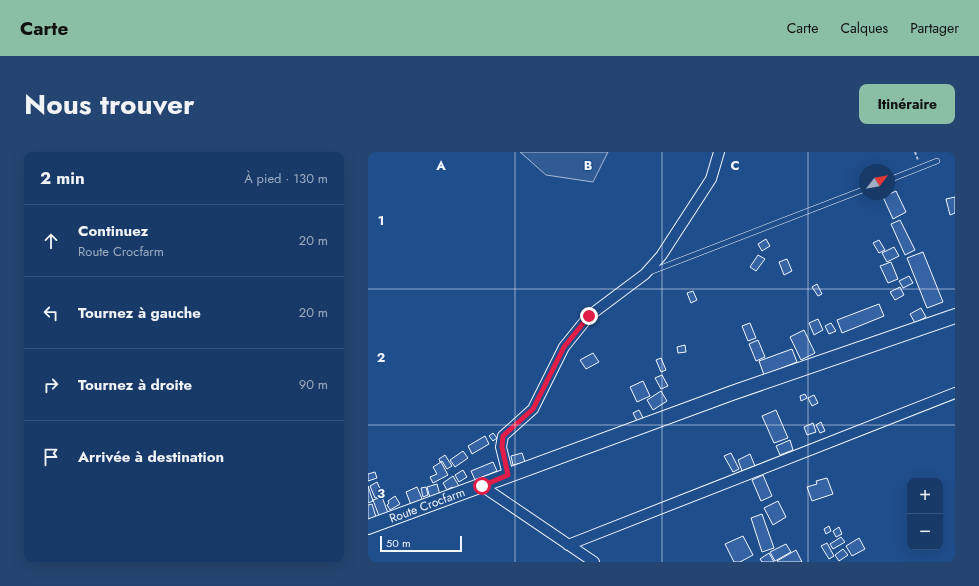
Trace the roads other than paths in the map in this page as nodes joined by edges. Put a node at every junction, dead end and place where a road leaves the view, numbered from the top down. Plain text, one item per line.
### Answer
1 (719, 152) edge
2 (937, 161) dead end
3 (895, 178) edge
4 (859, 191) edge
5 (645, 274) junction
6 (955, 316) edge
7 (955, 394) edge
8 (508, 475) junction
9 (482, 486) junction
10 (368, 527) edge
11 (568, 545) junction
12 (594, 562) edge

1 - 5 street
2 - 3 lane
4 - 5 lane
5 - 8 street
6 - 8 street, Route Crocfarm
7 - 11 street
8 - 9 street, Route Crocfarm
9 - 10 street, Route Crocfarm
9 - 11 street
11 - 12 street

